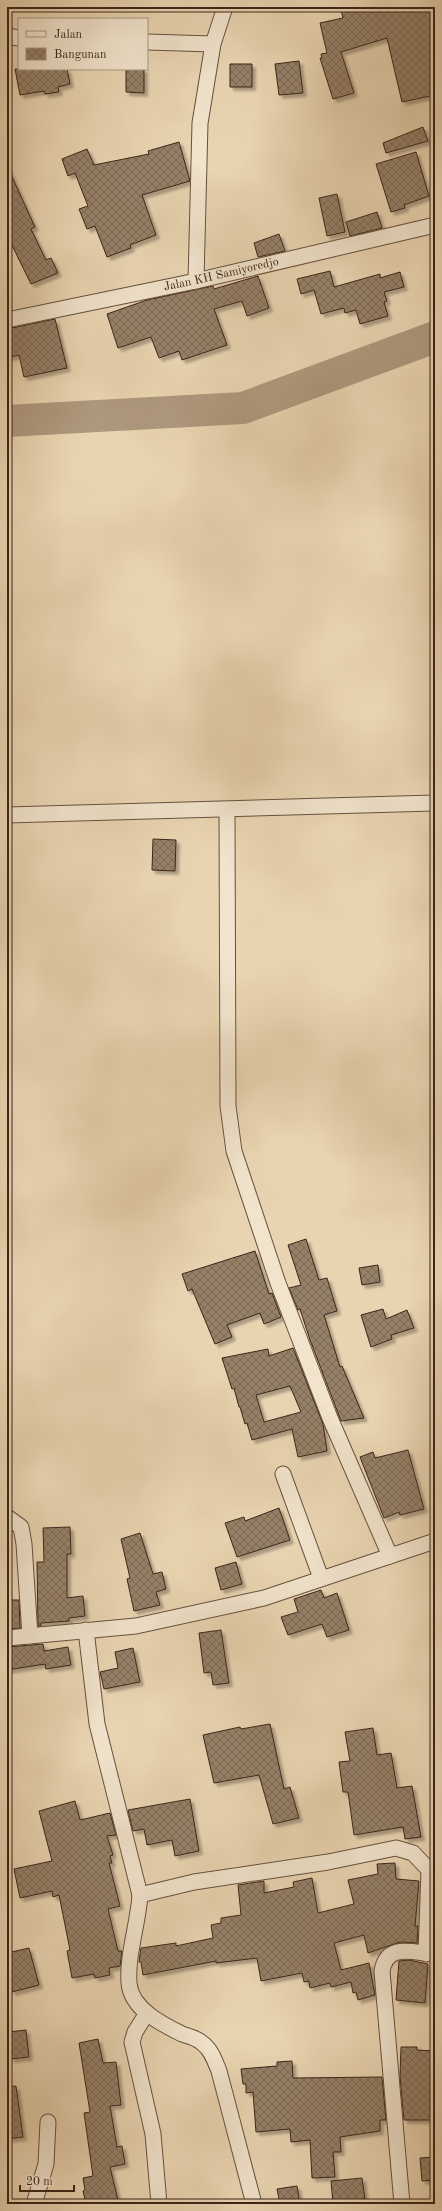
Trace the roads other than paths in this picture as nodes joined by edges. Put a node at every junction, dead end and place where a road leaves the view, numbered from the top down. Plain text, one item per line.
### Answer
1 (225, 7) edge
2 (7, 36) edge
3 (18, 38) edge
4 (148, 42) edge
5 (213, 44) junction
6 (435, 225) edge
7 (196, 281) junction
8 (7, 320) edge
9 (435, 803) edge
10 (228, 810) junction
11 (7, 815) edge
12 (283, 1474) dead end
13 (7, 1517) edge
14 (435, 1541) edge
15 (390, 1556) junction
16 (321, 1578) junction
17 (86, 1630) junction
18 (30, 1636) junction
19 (7, 1638) edge
20 (432, 1870) edge
21 (140, 1896) junction
22 (431, 1954) edge
23 (147, 2013) junction
24 (48, 2122) dead end
25 (34, 2204) edge
26 (159, 2204) edge
27 (254, 2204) edge
28 (402, 2204) edge

1 - 5 street
2 - 3 street
4 - 5 street
5 - 7 street
6 - 7 street, Jalan KH Samiyoredjo
7 - 8 street, Jalan KH Samiyoredjo
9 - 10 street
10 - 11 street
10 - 15 street
12 - 16 street
13 - 18 street
14 - 15 street
15 - 16 street
16 - 17 street
17 - 18 street
17 - 21 street
18 - 19 street
20 - 21 street
20 - 22 street
21 - 23 street
22 - 28 street
23 - 26 street
23 - 27 street
24 - 25 street

